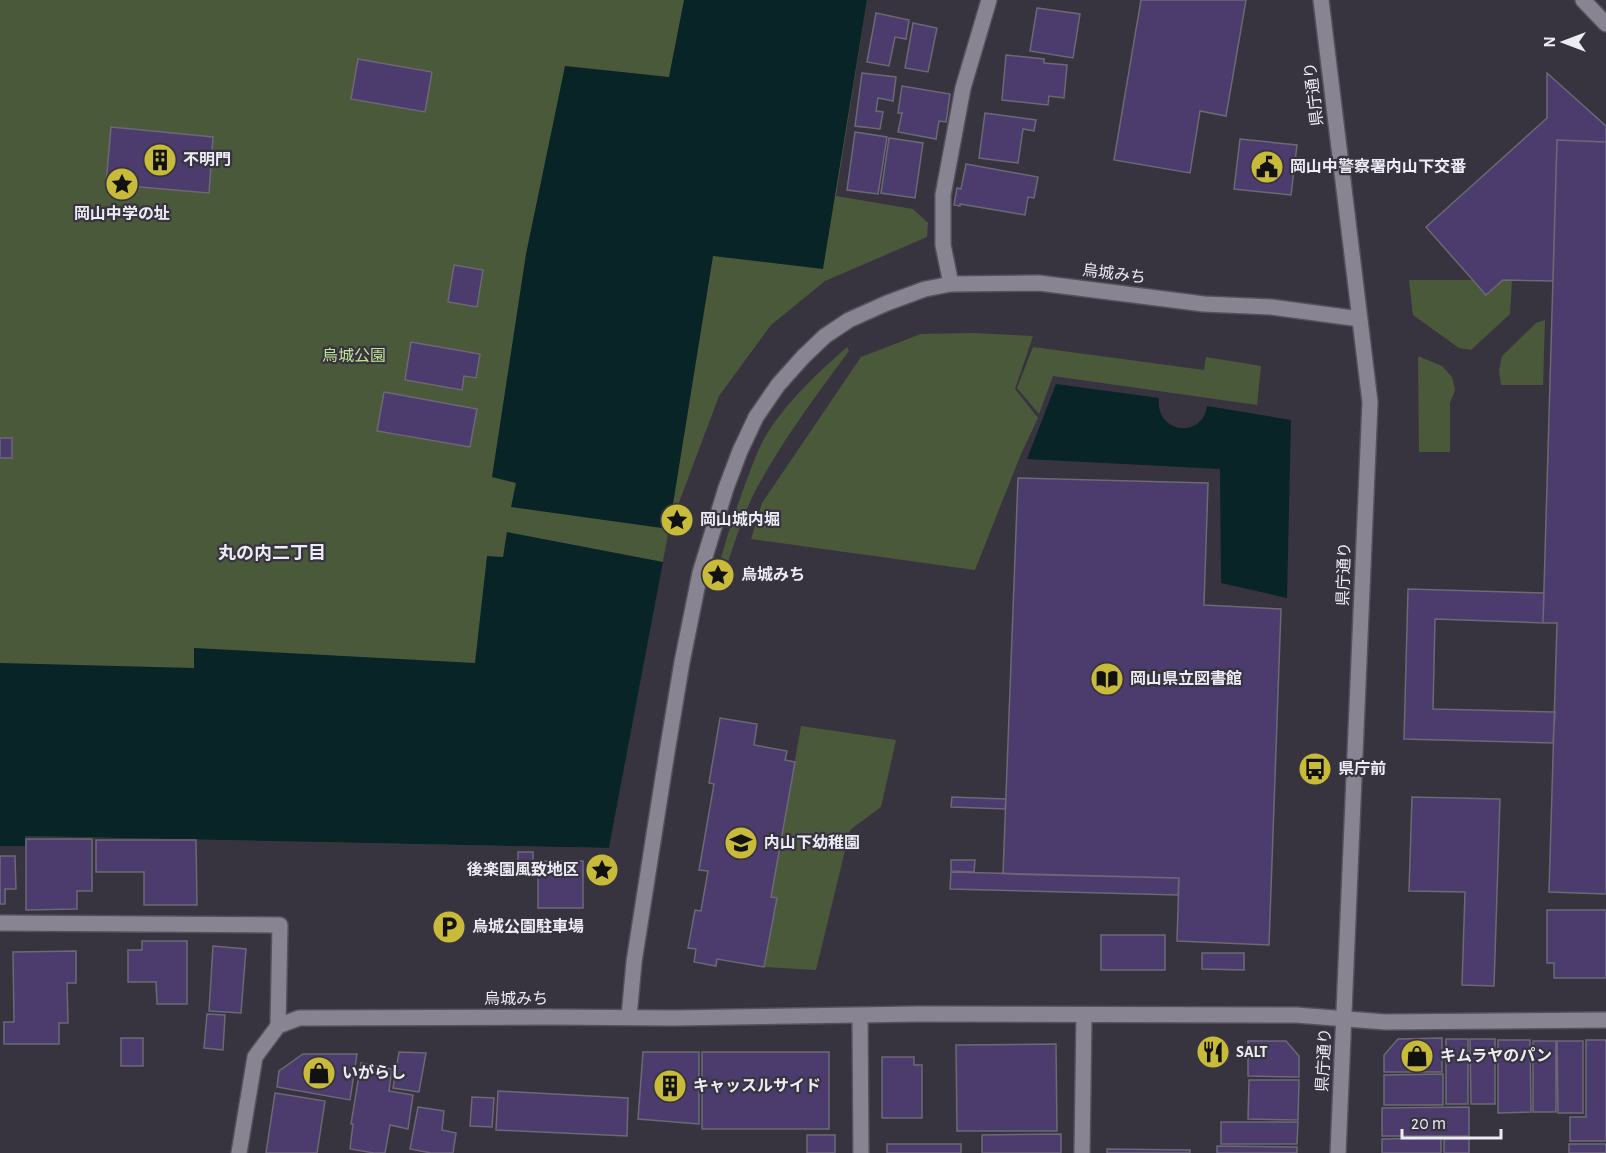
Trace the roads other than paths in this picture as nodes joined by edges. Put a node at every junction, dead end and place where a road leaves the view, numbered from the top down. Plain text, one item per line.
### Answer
1 (989, 0) edge
2 (1321, 0) edge
3 (1583, 0) edge
4 (1606, 24) edge
5 (951, 284) junction
6 (1360, 319) junction
7 (0, 923) edge
8 (1084, 1015) junction
9 (860, 1016) junction
10 (629, 1017) junction
11 (1344, 1019) junction
12 (1606, 1020) edge
13 (278, 1026) junction
14 (239, 1153) edge
15 (861, 1153) edge
16 (1082, 1153) edge
17 (1338, 1153) edge

1 - 5 street
2 - 6 street, 県庁通り
3 - 4 street
5 - 6 street, 烏城みち
5 - 10 street, 烏城みち
6 - 11 street, 県庁通り
7 - 13 street
8 - 9 street
8 - 11 street
8 - 16 street
9 - 10 street
9 - 15 street
10 - 13 street, 烏城みち
11 - 12 street
11 - 17 street, 県庁通り
13 - 14 street

